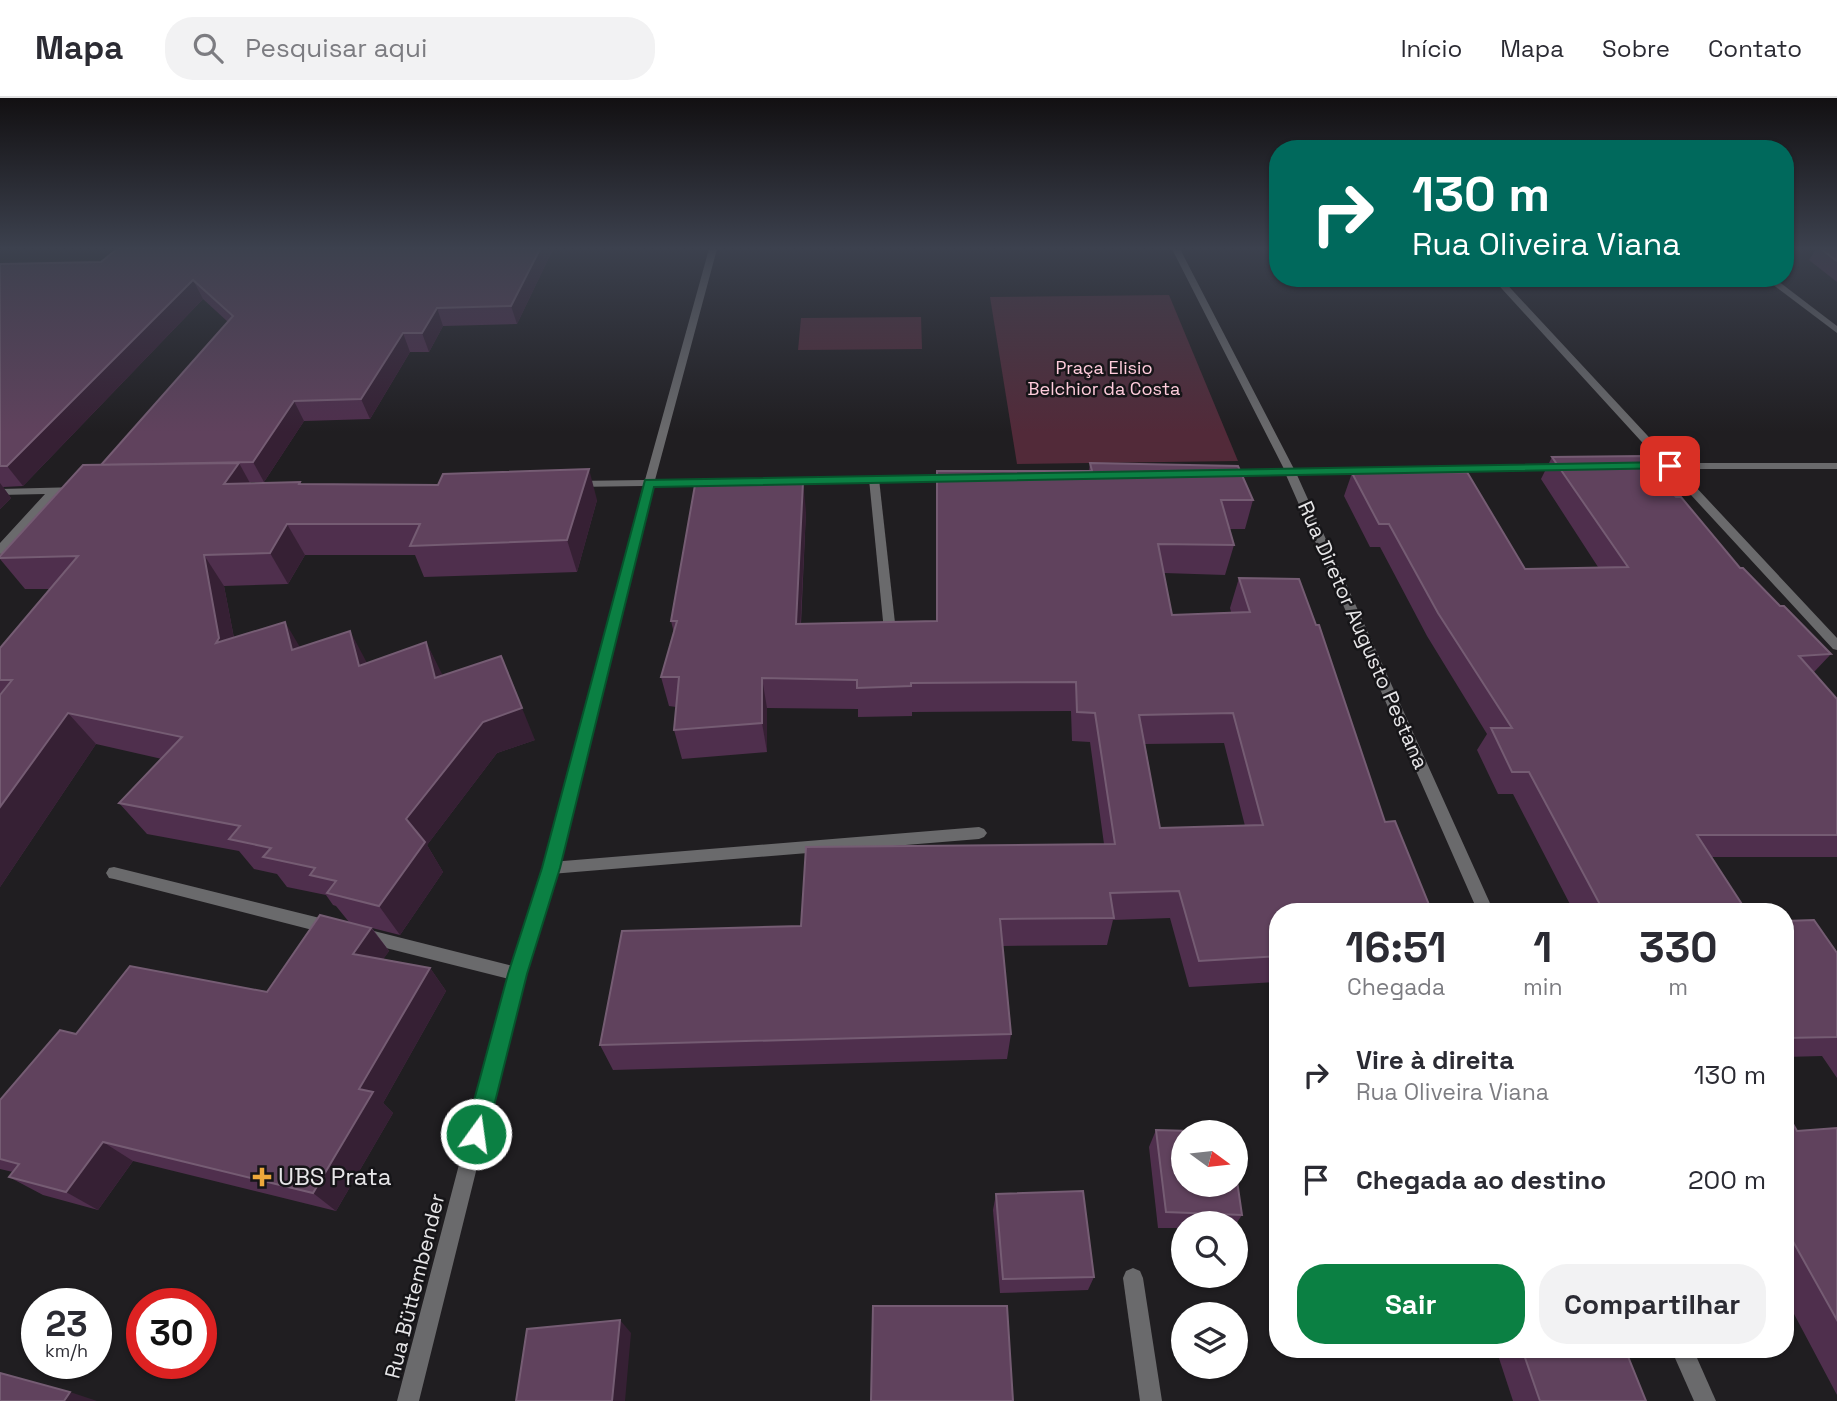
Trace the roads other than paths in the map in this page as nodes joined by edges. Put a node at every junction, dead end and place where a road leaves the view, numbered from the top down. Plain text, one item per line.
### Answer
1 (696, 310) edge
2 (1207, 310) edge
3 (1525, 310) edge
4 (1810, 310) edge
5 (1837, 330) edge
6 (1629, 466) edge
7 (1670, 466) junction
8 (1837, 466) edge
9 (1575, 467) edge
10 (1290, 471) junction
11 (1203, 473) edge
12 (970, 477) edge
13 (874, 479) junction
14 (649, 483) junction
15 (565, 484) edge
16 (55, 490) junction
17 (95, 490) edge
18 (0, 492) edge
19 (0, 550) edge
20 (891, 643) edge
21 (1837, 646) edge
22 (979, 832) dead end
23 (551, 868) junction
24 (114, 873) dead end
25 (1482, 903) edge
26 (517, 974) junction
27 (1133, 1278) dead end
28 (1686, 1358) edge
29 (408, 1401) edge
30 (1151, 1401) edge
31 (1705, 1401) edge

1 - 14 street, Rua Büttembender
2 - 10 street, Rua Diretor Augusto Pestana
3 - 7 street
4 - 5 street
6 - 7 street
7 - 8 street
7 - 21 street
9 - 10 street
10 - 11 street
10 - 25 street, Rua Diretor Augusto Pestana
12 - 13 street
13 - 14 street
13 - 20 street
14 - 15 street
14 - 23 street, Rua Büttembender
16 - 17 street
16 - 18 street
16 - 19 street
22 - 23 street
23 - 26 street, Rua Büttembender
24 - 26 street
26 - 29 street, Rua Büttembender
27 - 30 street
28 - 31 street

